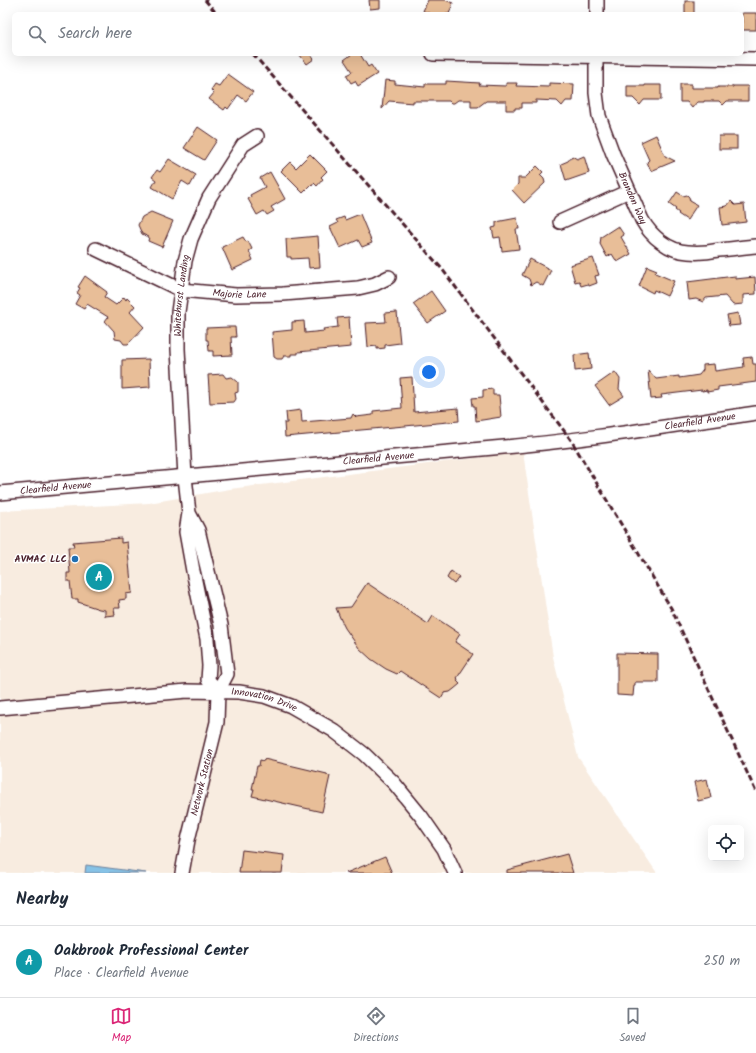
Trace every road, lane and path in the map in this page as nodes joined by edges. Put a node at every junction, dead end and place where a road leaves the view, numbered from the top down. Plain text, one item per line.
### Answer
1 (597, 0) edge
2 (597, 12) edge
3 (596, 56) edge
4 (756, 59) edge
5 (257, 136) dead end
6 (629, 191) junction
7 (560, 222) dead end
8 (756, 246) edge
9 (96, 249) dead end
10 (389, 277) dead end
11 (181, 290) junction
12 (756, 413) edge
13 (185, 477) junction
14 (0, 493) edge
15 (218, 691) junction
16 (0, 708) edge
17 (182, 873) edge
18 (455, 873) edge

1 - 2 street
3 - 4 street
3 - 6 street, Brandon Way
5 - 11 street, Whitehurst Landing
6 - 7 street
6 - 8 street, Brandon Way
9 - 11 street, Majorie Lane
10 - 11 street, Majorie Lane
11 - 13 street, Whitehurst Landing
12 - 13 street, Clearfield Avenue
13 - 14 street, Clearfield Avenue
13 - 15 street
15 - 16 street, Innovation Drive
15 - 17 street, Network Station
15 - 18 street, Innovation Drive

